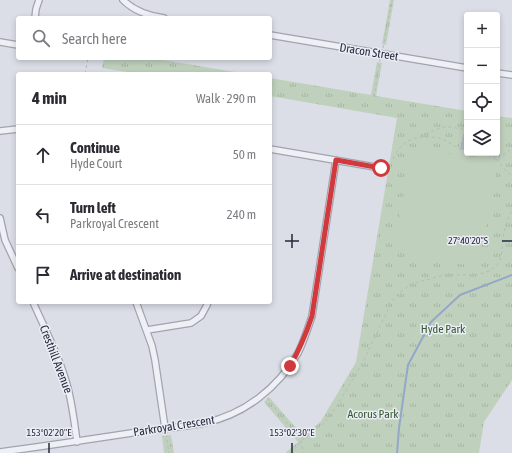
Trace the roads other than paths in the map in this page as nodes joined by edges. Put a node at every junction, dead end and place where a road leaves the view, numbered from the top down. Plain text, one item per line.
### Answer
1 (39, 0) edge
2 (123, 0) edge
3 (35, 16) edge
4 (152, 16) edge
5 (272, 35) edge
6 (0, 42) edge
7 (16, 45) edge
8 (464, 67) edge
9 (500, 73) edge
10 (512, 75) edge
11 (16, 129) edge
12 (0, 131) edge
13 (272, 149) edge
14 (336, 160) junction
15 (381, 168) dead end
16 (0, 218) edge
17 (16, 263) edge
18 (34, 304) edge
19 (137, 304) edge
20 (208, 304) edge
21 (147, 330) junction
22 (165, 428) junction
23 (77, 442) junction
24 (0, 452) edge

1 - 3 street
2 - 4 street
5 - 8 street, Dracon Street
6 - 7 street
9 - 10 street
11 - 12 street
13 - 14 street
14 - 15 street
14 - 22 street, Parkroyal Crescent
16 - 17 street
18 - 23 street, Cresthill Avenue
19 - 21 street
20 - 21 street
21 - 22 street
22 - 23 street, Parkroyal Crescent
23 - 24 street, Parkroyal Crescent

